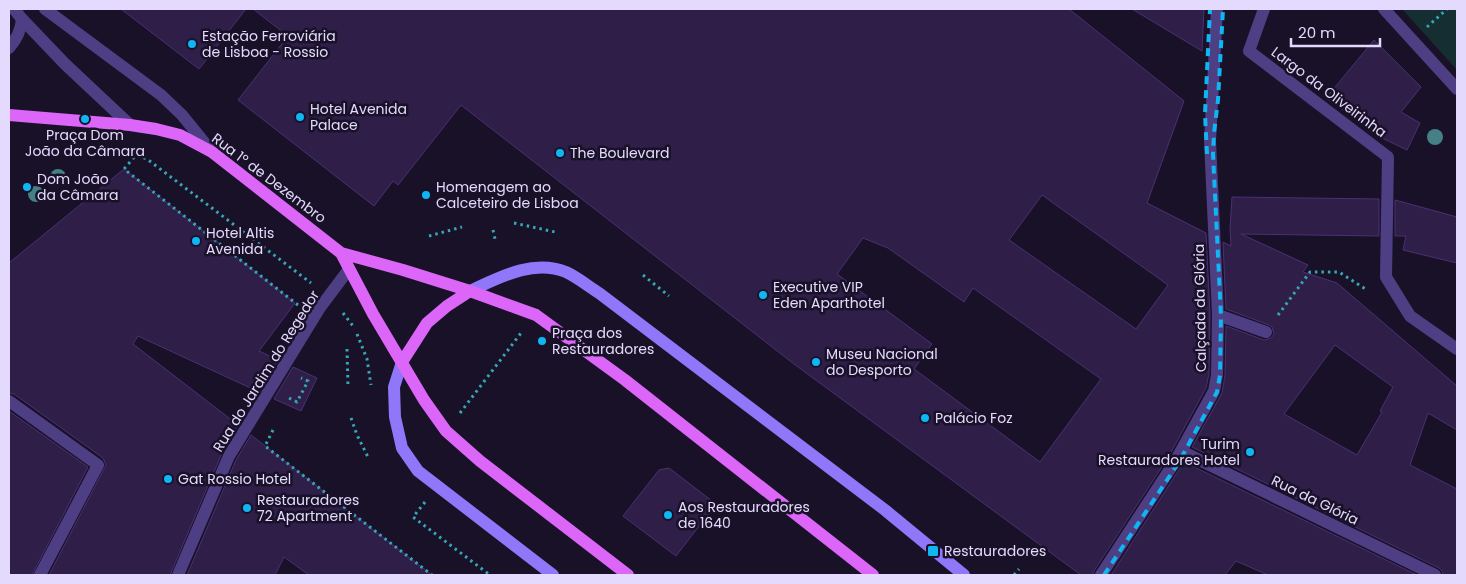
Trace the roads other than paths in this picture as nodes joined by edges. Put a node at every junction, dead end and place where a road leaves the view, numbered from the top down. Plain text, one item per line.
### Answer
1 (45, 9) edge
2 (1217, 9) edge
3 (1264, 9) edge
4 (1384, 9) edge
5 (18, 14) edge
6 (9, 48) edge
7 (1457, 89) edge
8 (9, 115) edge
9 (130, 125) junction
10 (212, 152) junction
11 (341, 253) junction
12 (349, 269) junction
13 (470, 291) junction
14 (1218, 315) junction
15 (1266, 332) road end
16 (1457, 349) edge
17 (402, 362) junction
18 (9, 401) edge
19 (1181, 451) junction
20 (40, 575) edge
21 (178, 575) edge
22 (553, 575) edge
23 (628, 575) edge
24 (873, 575) edge
25 (965, 575) edge
26 (1100, 575) edge
27 (1435, 575) edge

1 - 10 street
2 - 14 street, Calçada da Glória
3 - 16 street, Largo da Oliveirinha
4 - 7 street
5 - 6 street
5 - 9 street
8 - 9 main road
9 - 10 main road, Rua 1º de Dezembro
10 - 11 main road, Rua 1º de Dezembro
11 - 12 main road
11 - 13 main road
12 - 17 main road
12 - 21 street, Rua do Jardim do Regedor
13 - 17 main road
13 - 24 main road
13 - 25 street
14 - 15 street
14 - 19 street, Calçada da Glória
17 - 22 street
17 - 23 main road
18 - 20 street
19 - 26 street, Calçada da Glória
19 - 27 street, Rua da Glória

